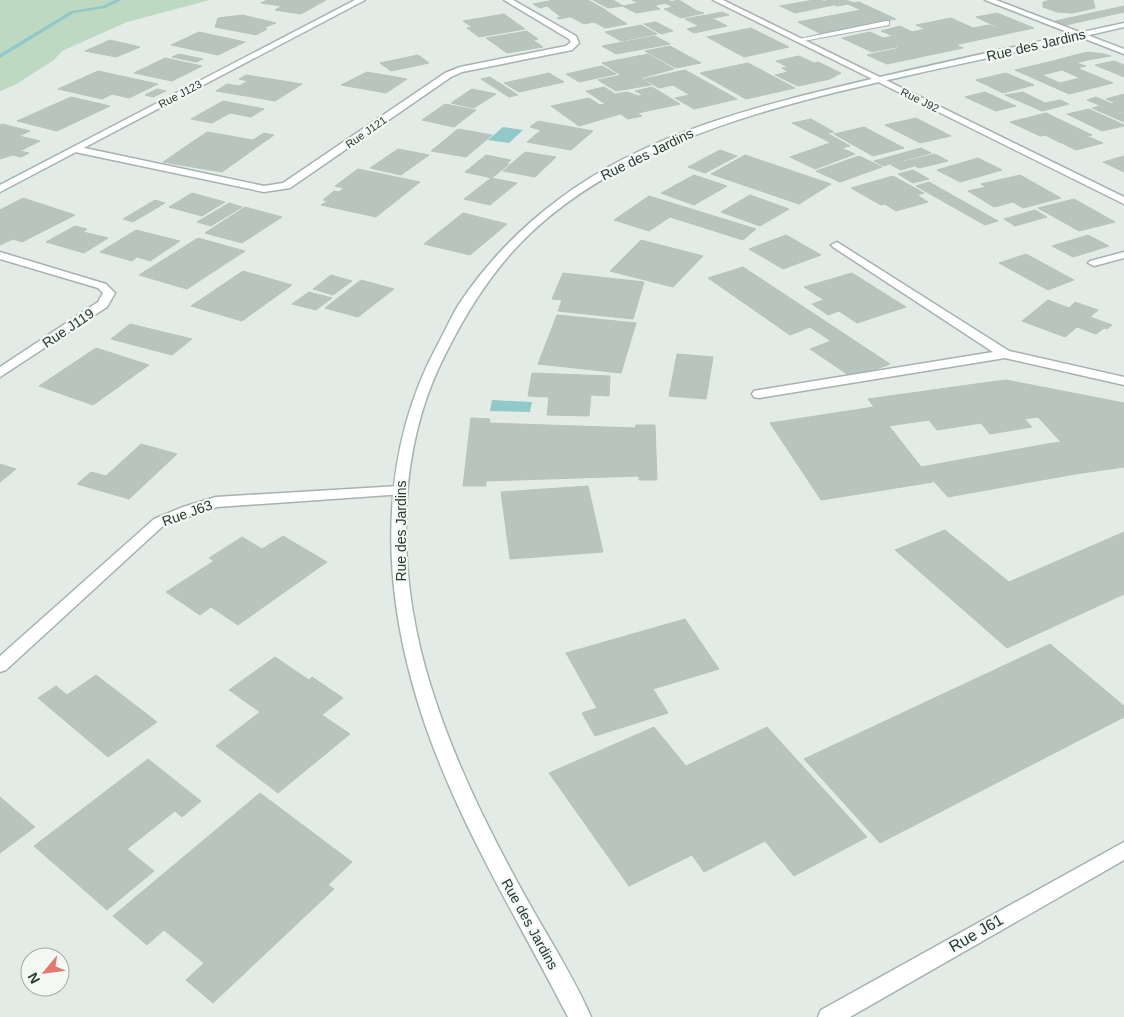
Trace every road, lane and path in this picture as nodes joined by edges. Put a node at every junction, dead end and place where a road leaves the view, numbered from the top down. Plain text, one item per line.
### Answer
1 (361, 0) edge
2 (508, 0) edge
3 (716, 0) edge
4 (989, 0) edge
5 (886, 23) dead end
6 (1124, 25) edge
7 (1080, 35) junction
8 (798, 40) junction
9 (1124, 52) edge
10 (879, 80) junction
11 (75, 149) junction
12 (0, 189) edge
13 (1124, 200) edge
14 (837, 245) dead end
15 (0, 255) edge
16 (1124, 255) edge
17 (1094, 263) dead end
18 (1005, 354) junction
19 (0, 374) edge
20 (1124, 381) edge
21 (759, 394) dead end
22 (399, 491) junction
23 (0, 666) edge
24 (1124, 850) edge
25 (580, 1017) edge
26 (829, 1017) edge

1 - 11 street, Rue J123
2 - 11 street, Rue J121
3 - 8 street, Rue J92
4 - 7 street
5 - 8 lane
6 - 7 street, Rue des Jardins
7 - 9 street
7 - 10 street, Rue des Jardins
8 - 10 street, Rue J92
10 - 13 street, Rue J92
10 - 22 street, Rue des Jardins
11 - 12 street, Rue J123
14 - 18 street
15 - 19 street, Rue J119
16 - 17 street
18 - 20 street
18 - 21 street
22 - 23 street, Rue J63
22 - 25 street, Rue des Jardins
24 - 26 street, Rue J61

